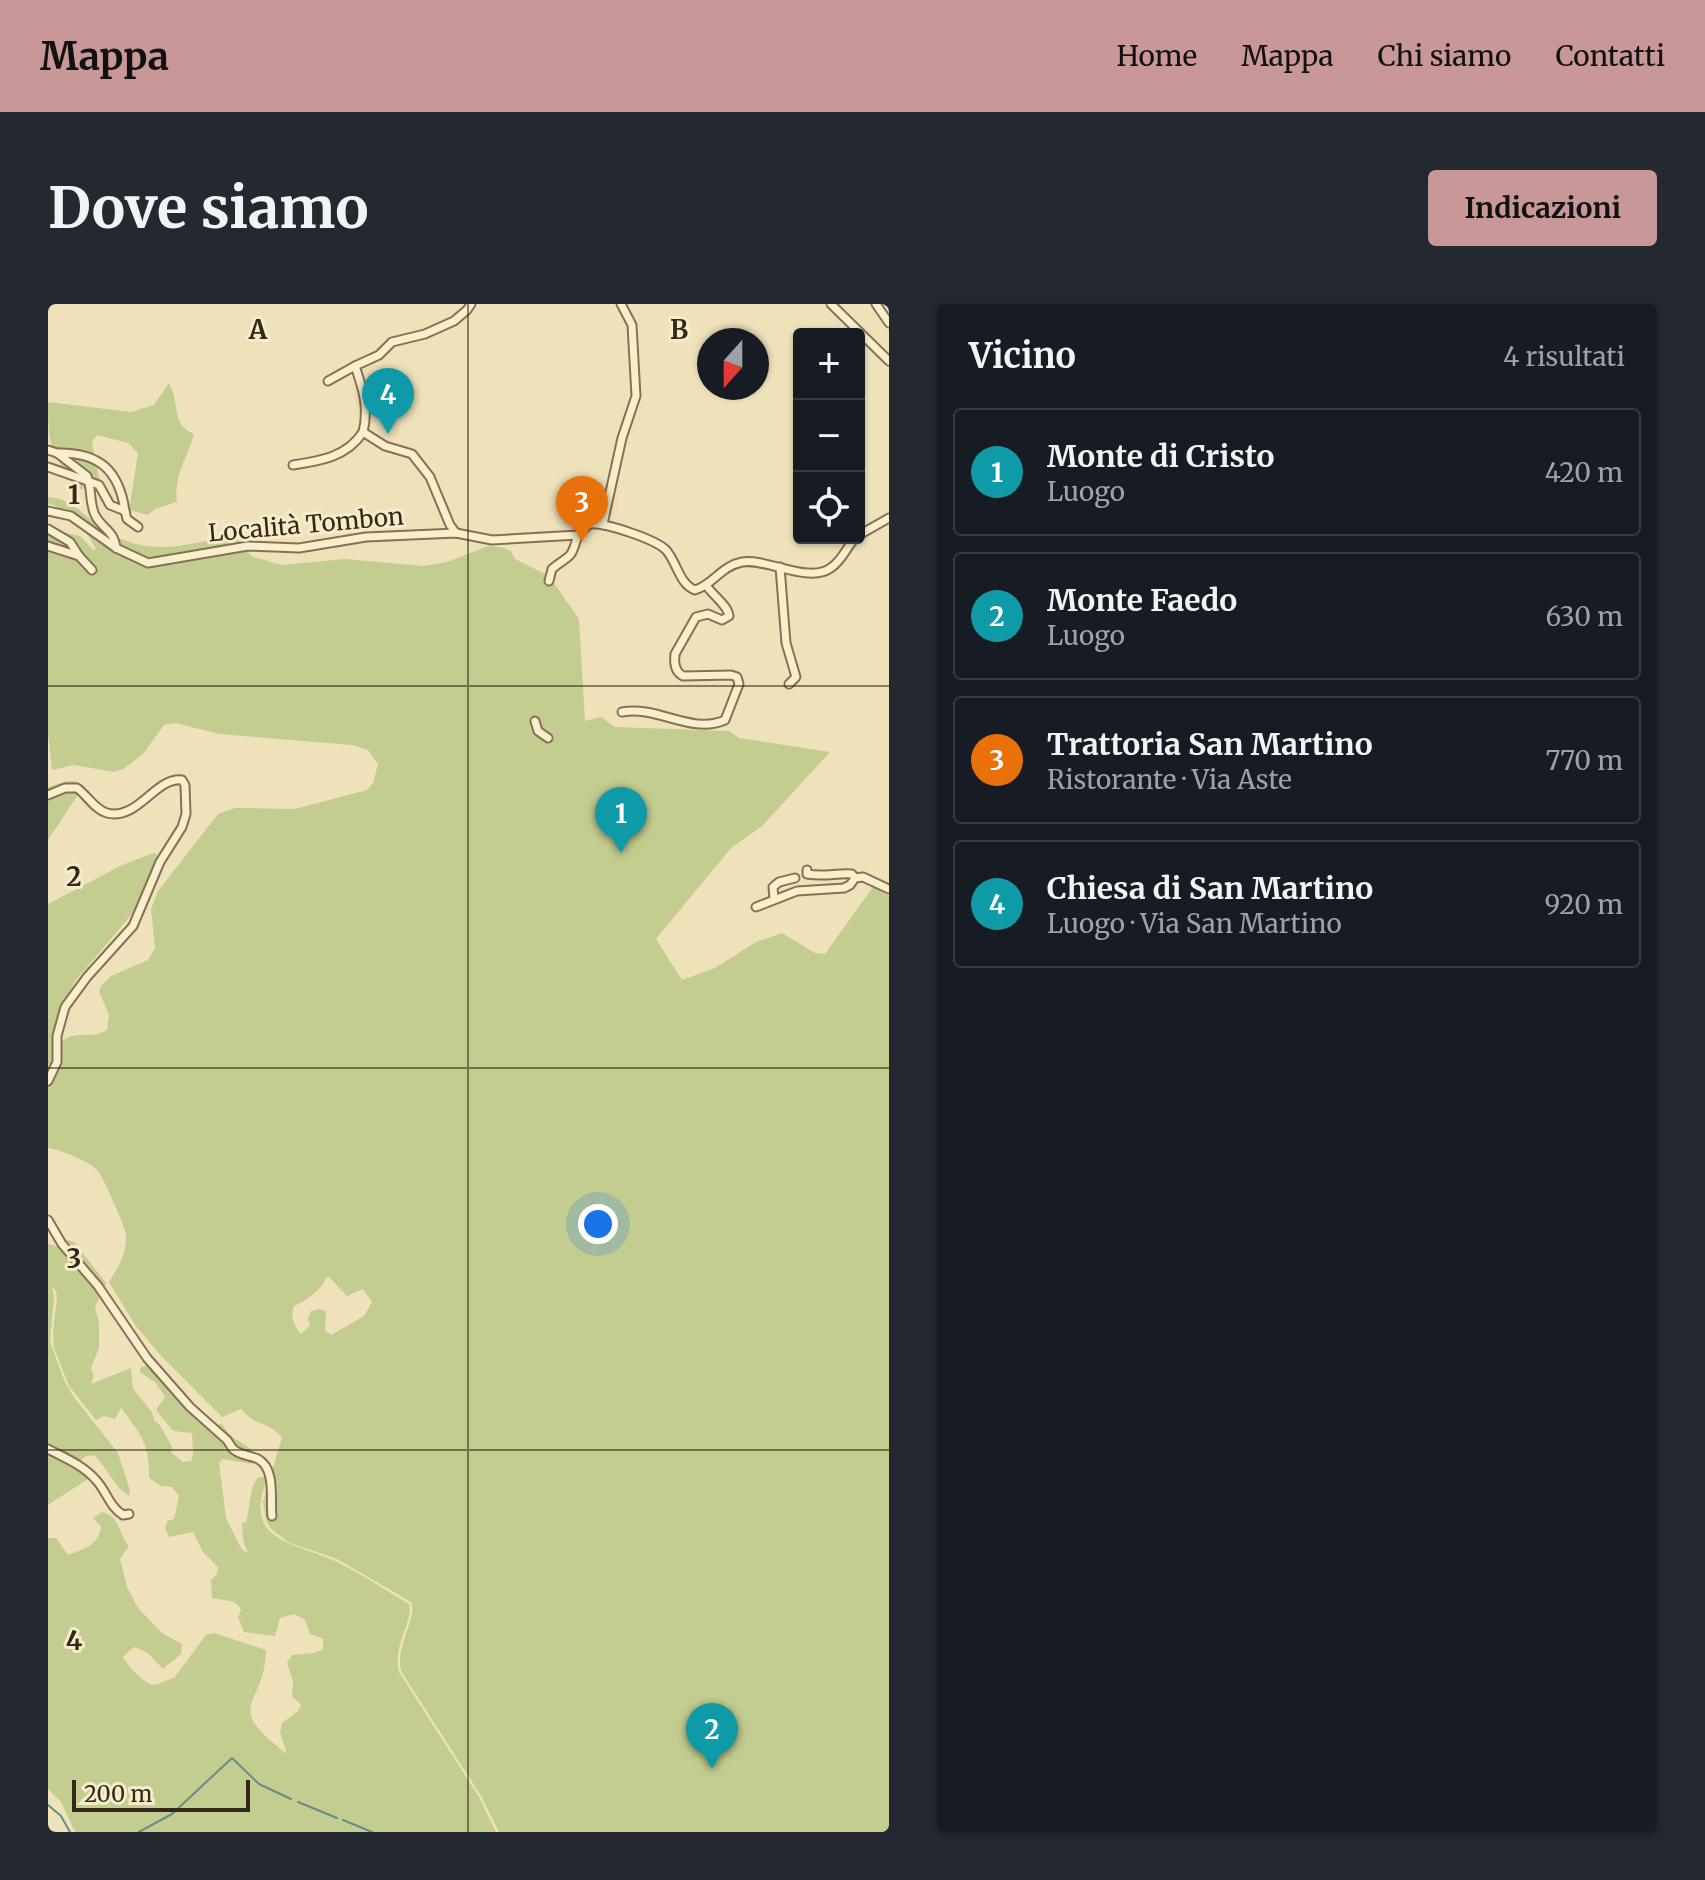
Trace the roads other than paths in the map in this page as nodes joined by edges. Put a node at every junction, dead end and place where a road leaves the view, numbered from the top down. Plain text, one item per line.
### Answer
1 (471, 304) edge
2 (621, 304) edge
3 (831, 304) edge
4 (876, 304) edge
5 (889, 323) edge
6 (889, 361) edge
7 (355, 366) junction
8 (328, 381) dead end
9 (363, 432) junction
10 (52, 452) edge
11 (293, 465) dead end
12 (48, 467) edge
13 (89, 480) junction
14 (48, 511) edge
15 (125, 511) junction
16 (889, 518) edge
17 (603, 524) junction
18 (138, 527) dead end
19 (48, 529) edge
20 (865, 532) edge
21 (456, 533) junction
22 (578, 535) junction
23 (852, 544) edge
24 (48, 546) edge
25 (116, 548) junction
26 (79, 556) junction
27 (780, 567) junction
28 (92, 570) dead end
29 (549, 581) dead end
30 (706, 585) junction
31 (789, 684) dead end
32 (622, 712) dead end
33 (535, 721) dead end
34 (548, 738) dead end
35 (48, 795) edge
36 (807, 870) dead end
37 (795, 878) dead end
38 (855, 878) junction
39 (889, 889) edge
40 (774, 899) junction
41 (756, 907) dead end
42 (48, 1081) edge
43 (50, 1222) edge
44 (48, 1449) edge
45 (129, 1514) dead end
46 (272, 1516) dead end

1 - 7 street
2 - 17 street
3 - 6 street
4 - 5 street
7 - 8 street
7 - 9 street
9 - 11 street
9 - 21 street
10 - 13 street
10 - 15 street
12 - 13 street
13 - 15 street
13 - 25 street
14 - 25 street, Località Tombon
15 - 18 street
16 - 20 street
17 - 22 street
17 - 30 street
19 - 26 street
21 - 22 street, Località Tombon
21 - 25 street, Località Tombon
22 - 29 street
23 - 27 street
24 - 26 street
26 - 28 street
27 - 30 street
27 - 31 street
30 - 32 street
33 - 34 street
35 - 42 street
36 - 38 street
37 - 40 street
38 - 39 street
38 - 40 street
40 - 41 street
43 - 46 street
44 - 45 street

